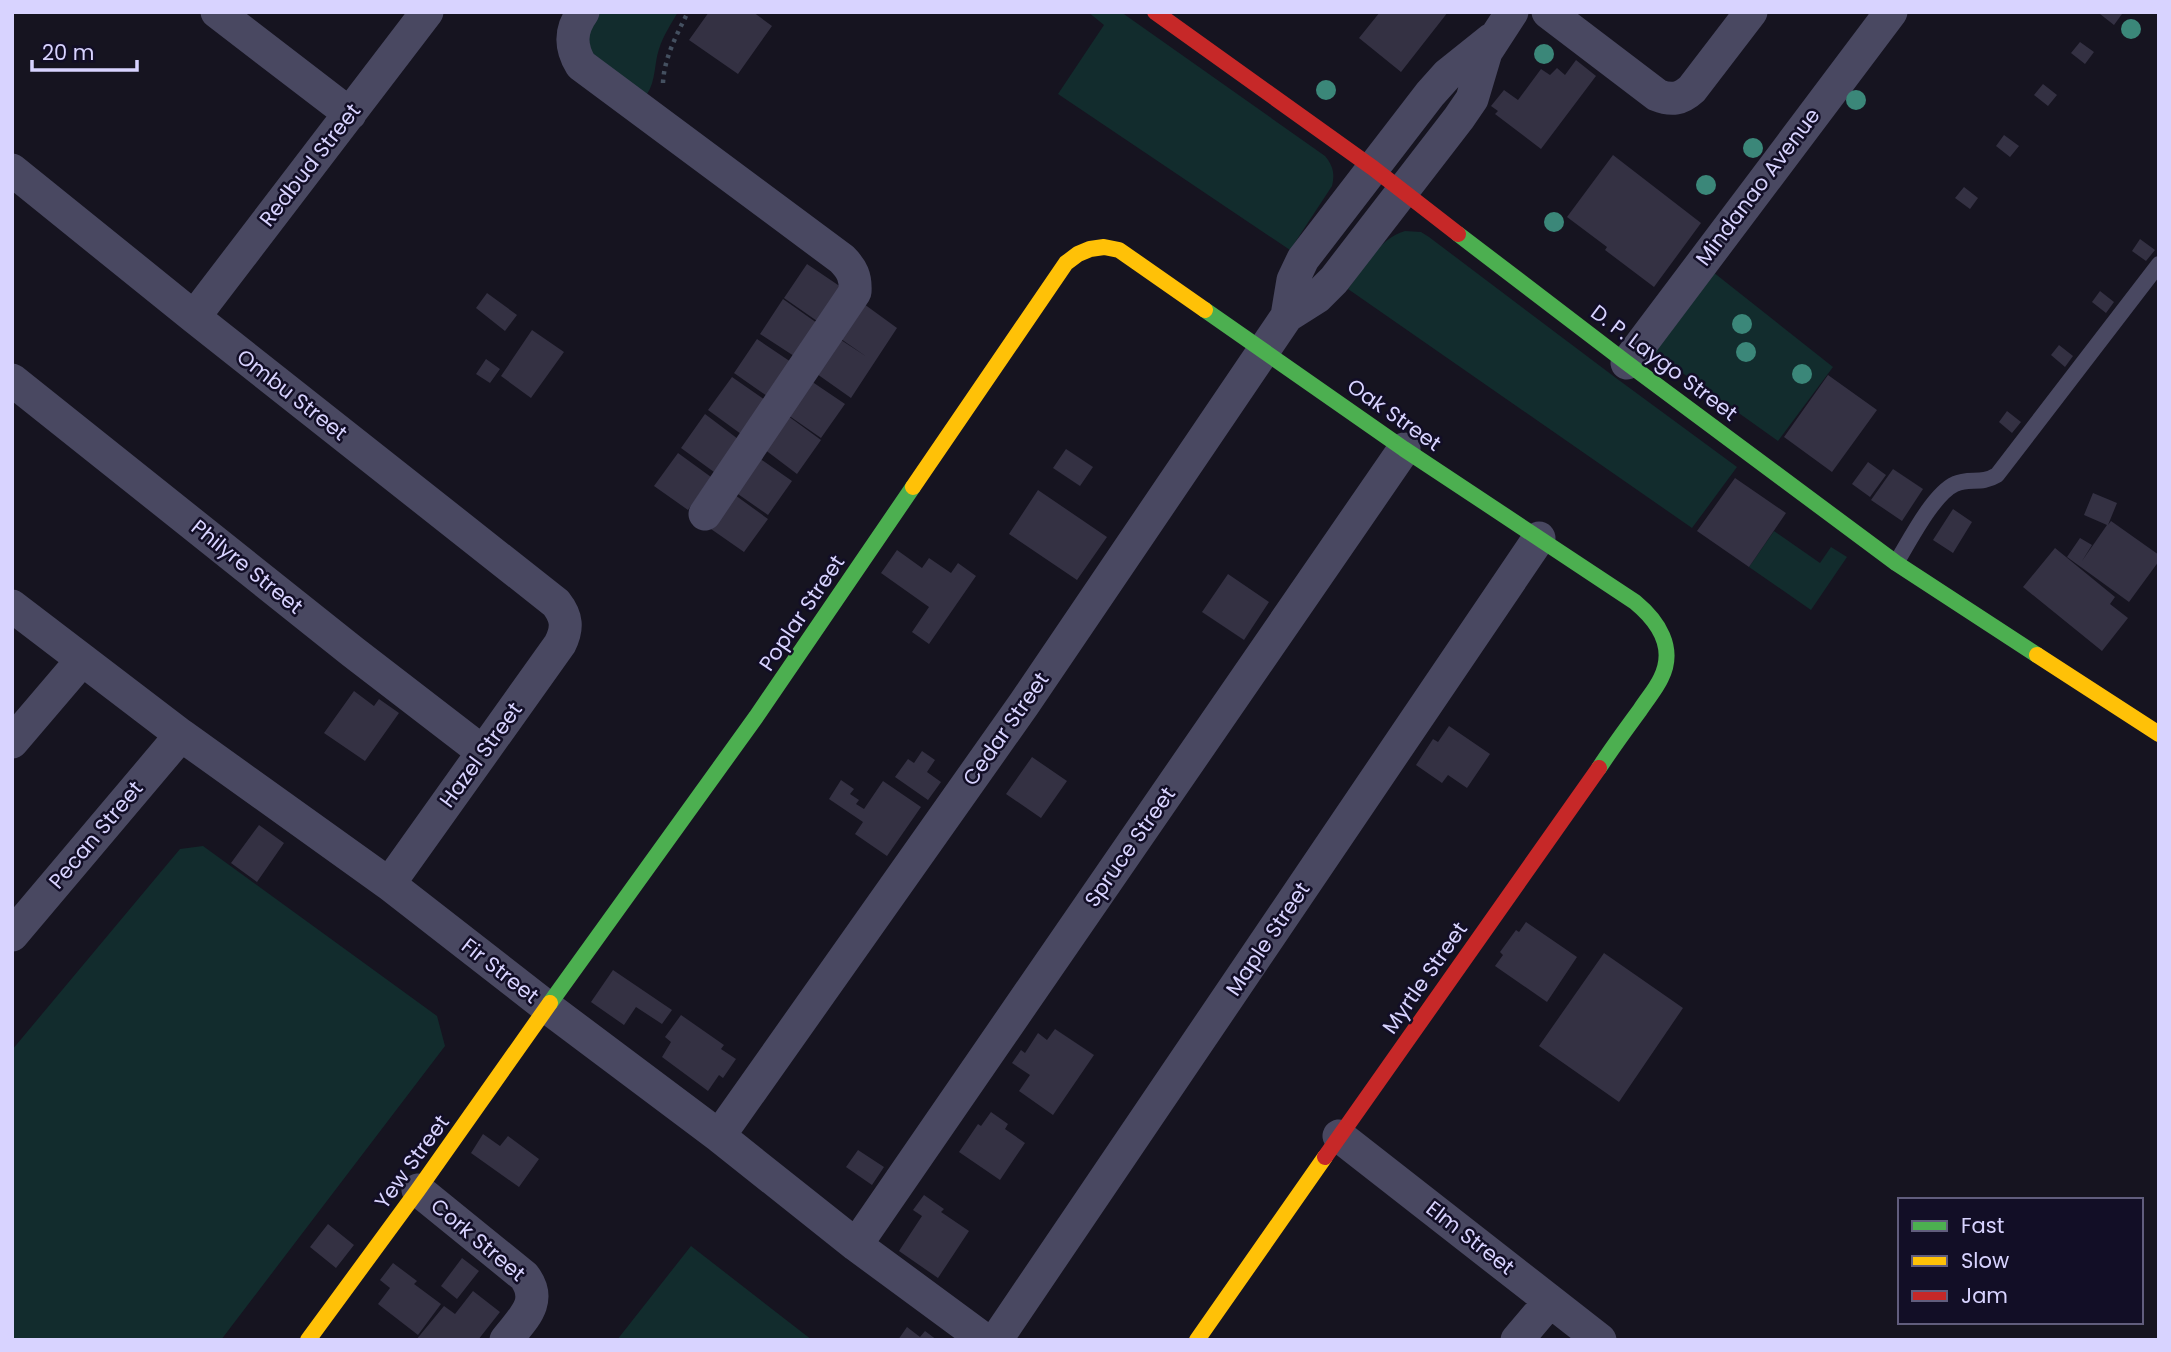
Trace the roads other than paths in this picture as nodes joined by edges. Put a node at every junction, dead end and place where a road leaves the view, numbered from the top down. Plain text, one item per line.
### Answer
1 (217, 12) edge
2 (426, 12) edge
3 (583, 12) edge
4 (1155, 12) edge
5 (1512, 12) edge
6 (1548, 12) edge
7 (1751, 12) edge
8 (1891, 12) edge
9 (1493, 39) junction
10 (350, 114) junction
11 (1373, 168) junction
12 (12, 170) edge
13 (1403, 191) junction
14 (1092, 247) joint
15 (2159, 264) edge
16 (1287, 316) junction
17 (194, 317) junction
18 (1264, 350) junction
19 (1627, 362) junction
20 (12, 380) edge
21 (1404, 449) junction
22 (705, 514) dead end
23 (1539, 538) junction
24 (1896, 563) junction
25 (12, 606) edge
26 (567, 623) joint
27 (1661, 634) joint
28 (82, 660) junction
29 (2159, 734) edge
30 (181, 735) junction
31 (12, 742) edge
32 (483, 752) junction
33 (389, 884) junction
34 (12, 935) edge
35 (547, 1007) junction
36 (719, 1136) junction
37 (1339, 1136) junction
38 (418, 1190) junction
39 (856, 1245) junction
40 (1550, 1301) junction
41 (308, 1340) edge
42 (506, 1340) edge
43 (985, 1340) edge
44 (996, 1340) edge
45 (1197, 1340) edge
46 (1517, 1340) edge
47 (1600, 1340) edge

1 - 10 street
2 - 10 street, Redbud Street
3 - 22 street
4 - 11 street, D. P. Laygo Street
5 - 9 street
6 - 7 street
8 - 19 street, Mindanao Avenue
9 - 11 street
9 - 13 street
10 - 17 street, Redbud Street
11 - 13 street, D. P. Laygo Street
11 - 16 street
12 - 17 street, Ombu Street
13 - 16 street
13 - 19 street, D. P. Laygo Street
14 - 18 street, Oak Street
14 - 35 street, Poplar Street
15 - 24 lane
16 - 18 street, Cedar Street
17 - 26 street, Ombu Street
18 - 21 street, Oak Street
18 - 36 street, Cedar Street
19 - 24 street, D. P. Laygo Street
20 - 32 street, Philyre Street
21 - 23 street, Oak Street
21 - 39 street, Spruce Street
23 - 27 street, Oak Street
23 - 44 street, Maple Street
24 - 29 street, D. P. Laygo Street
25 - 28 street, Fir Street
26 - 32 street, Hazel Street
27 - 37 street, Myrtle Street
28 - 30 street, Fir Street
28 - 31 street
30 - 33 street, Fir Street
30 - 34 street, Pecan Street
32 - 33 street, Hazel Street
33 - 35 street, Fir Street
35 - 36 street, Fir Street
35 - 38 street, Yew Street
36 - 39 street, Fir Street
37 - 40 street, Elm Street
37 - 45 street, Myrtle Street
38 - 41 street, Yew Street
38 - 42 street, Cork Street
39 - 43 street, Fir Street
40 - 46 street
40 - 47 street, Elm Street

